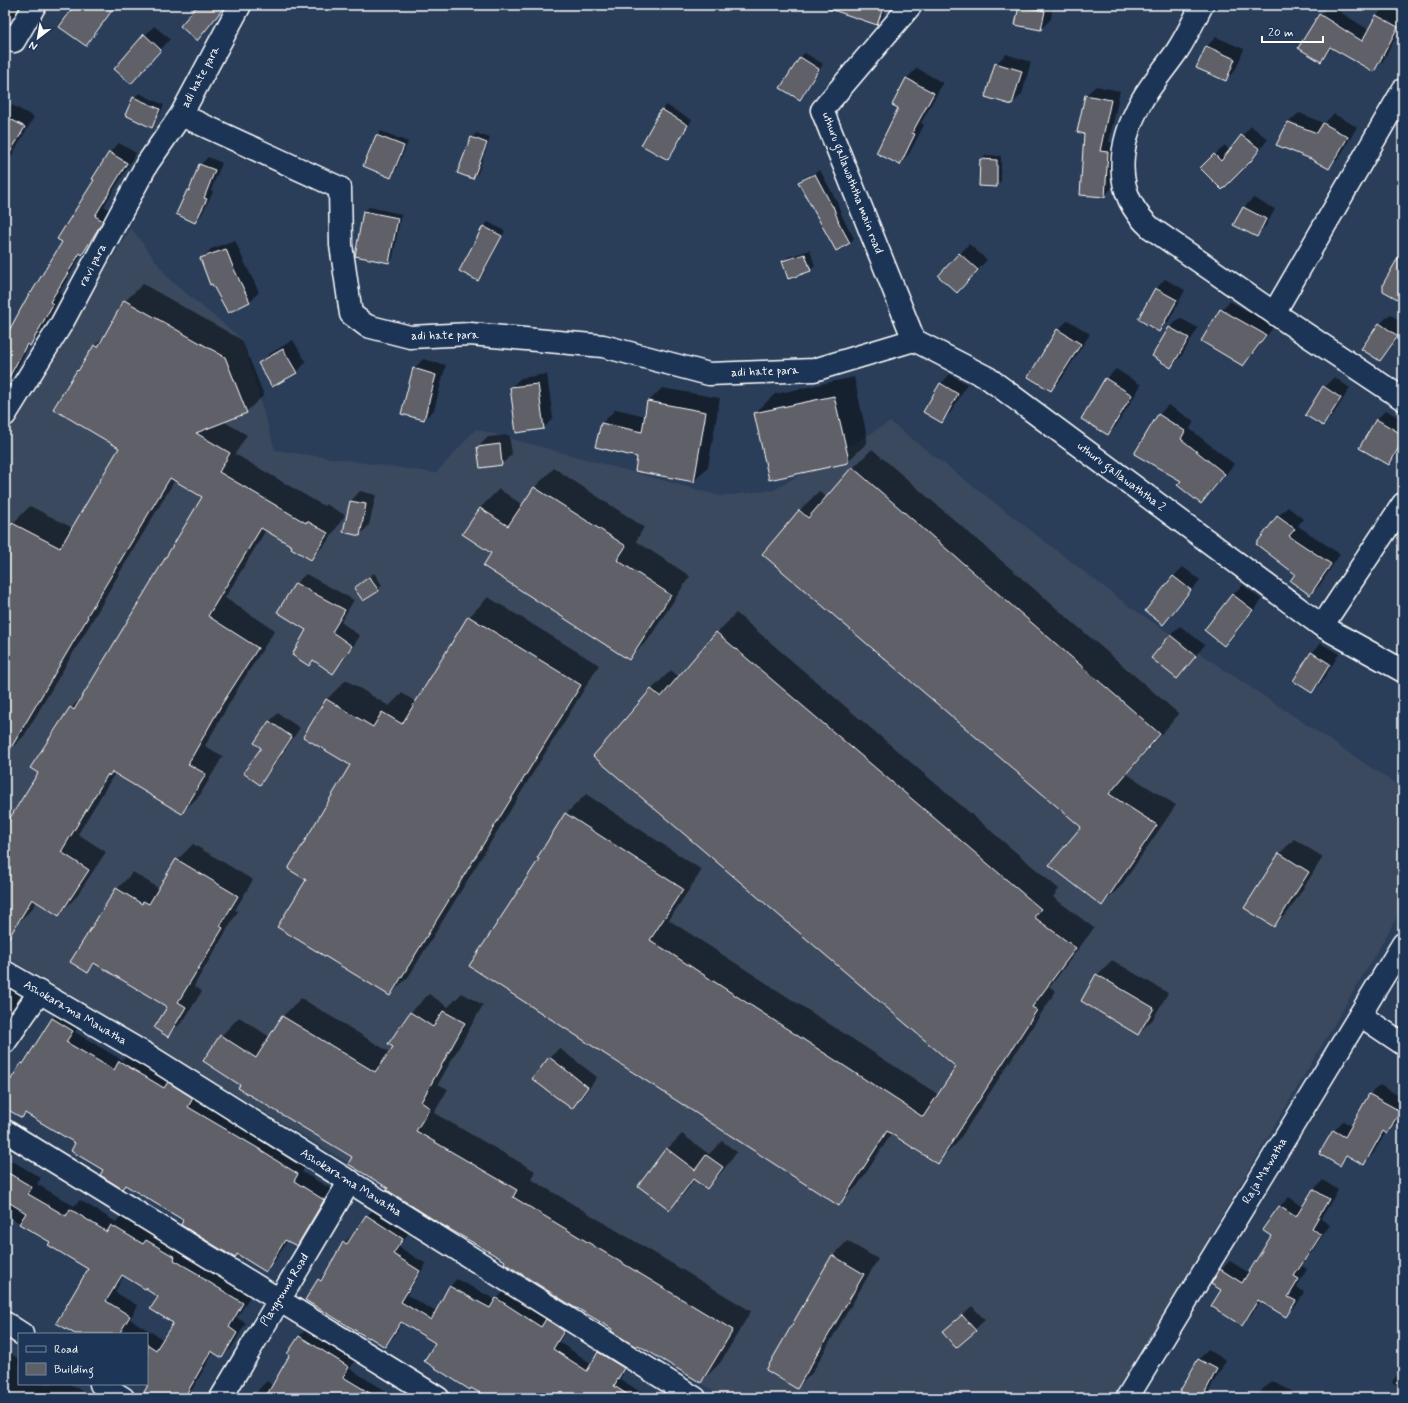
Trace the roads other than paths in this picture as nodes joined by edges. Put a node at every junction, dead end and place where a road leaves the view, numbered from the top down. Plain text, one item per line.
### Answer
1 (36, 5) edge
2 (240, 5) edge
3 (911, 5) edge
4 (1202, 5) edge
5 (8, 44) edge
6 (1403, 90) edge
7 (181, 115) junction
8 (1274, 313) junction
9 (914, 340) junction
10 (1403, 399) edge
11 (5, 415) edge
12 (1403, 504) edge
13 (1322, 626) junction
14 (1403, 671) edge
15 (1403, 944) edge
16 (5, 972) edge
17 (38, 993) junction
18 (1360, 1015) junction
19 (5, 1042) edge
20 (1403, 1044) edge
21 (5, 1131) edge
22 (350, 1181) junction
23 (280, 1300) junction
24 (5, 1323) edge
25 (20, 1333) edge
26 (103, 1385) edge
27 (123, 1398) edge
28 (221, 1398) edge
29 (438, 1398) edge
30 (695, 1398) edge
31 (1126, 1398) edge

1 - 5 street
2 - 7 street, adi hate para
3 - 9 street, uthuru gallawaththa main road
4 - 8 street
6 - 8 street
7 - 9 street, adi hate para
7 - 11 street, ravi para
8 - 10 street
9 - 13 street, uthuru gallawaththa 2
12 - 13 street
13 - 14 street, uthuru gallawaththa 2
15 - 18 street, Raja Mawatha
16 - 17 street, Ashokarama Mawatha
17 - 19 street
17 - 22 street, Ashokarama Mawatha
18 - 20 street
18 - 31 street, Raja Mawatha
21 - 23 street
22 - 23 street, Playground Road
22 - 30 street, Ashokarama Mawatha
23 - 28 street, Playground Road
23 - 29 street
24 - 25 street
26 - 27 street

